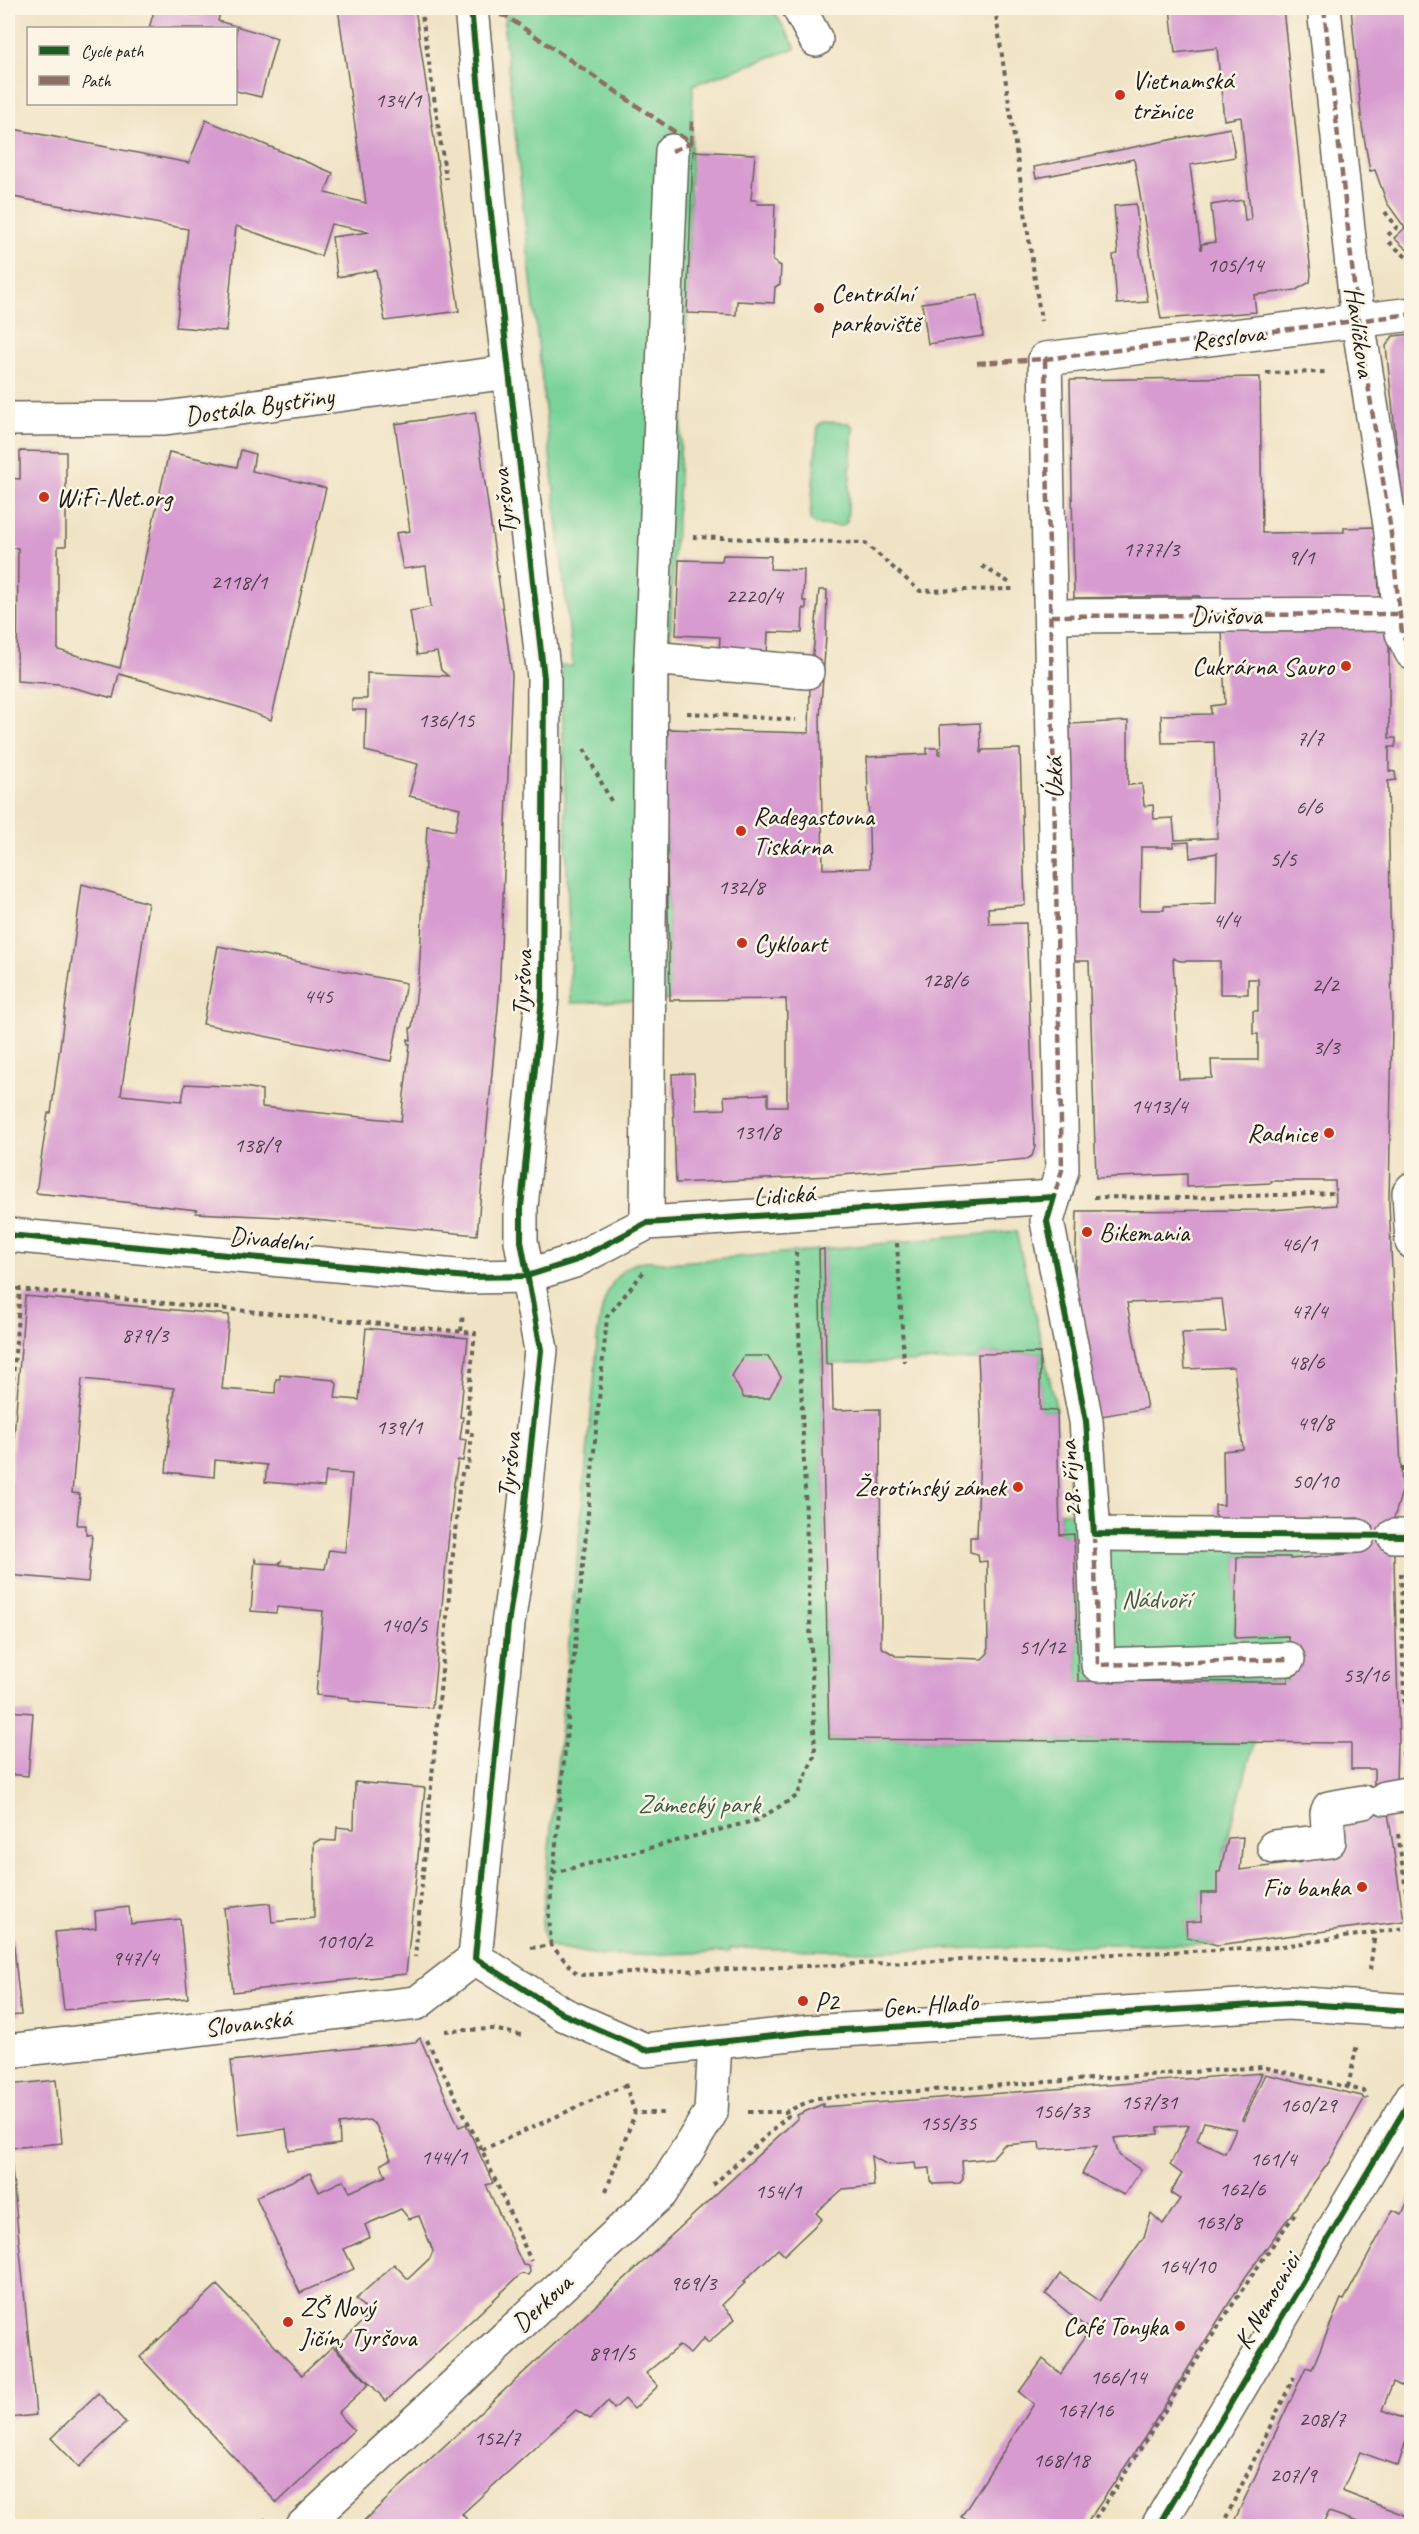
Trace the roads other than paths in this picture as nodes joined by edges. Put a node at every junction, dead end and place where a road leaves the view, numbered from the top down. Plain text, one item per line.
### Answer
1 (471, 8) edge
2 (799, 8) edge
3 (1324, 8) edge
4 (816, 40) dead end
5 (672, 151) dead end
6 (1412, 314) edge
7 (1358, 321) junction
8 (1045, 359) joint
9 (509, 372) junction
10 (8, 419) edge
11 (1400, 614) junction
12 (1051, 616) junction
13 (1412, 653) edge
14 (651, 658) junction
15 (807, 672) dead end
16 (1412, 1189) edge
17 (1054, 1197) junction
18 (648, 1223) junction
19 (8, 1235) edge
20 (1412, 1242) edge
21 (527, 1276) junction
22 (1094, 1534) junction
23 (1359, 1536) dead end
24 (1288, 1659) dead end
25 (1388, 1798) edge
26 (1274, 1847) dead end
27 (475, 1958) junction
28 (1412, 2011) edge
29 (715, 2042) junction
30 (8, 2051) edge
31 (1412, 2097) edge
32 (303, 2526) edge
33 (1158, 2526) edge

1 - 9 street, Tyršova
2 - 4 street
3 - 7 street, Havlíčkova
5 - 14 street
6 - 7 street, Resslova
7 - 8 street, Resslova
7 - 11 street, Havlíčkova
8 - 12 street, Úzká
9 - 10 street, Dostála Bystřiny
9 - 21 street, Tyršova
11 - 12 street, Divišova
11 - 13 street, Havlíčkova
12 - 17 street, Úzká
14 - 15 street
14 - 18 street
16 - 20 street
17 - 18 street, Lidická
17 - 22 street, 28. října
18 - 21 street, Lidická
19 - 21 street, Divadelní
21 - 27 street, Tyršova
22 - 23 street, 28. října
22 - 24 street, 28. října
25 - 26 street
27 - 29 street, Gen. Hlaďo
27 - 30 street, Slovanská
28 - 29 street, Gen. Hlaďo
29 - 32 street, Derkova
31 - 33 street, K Nemocnici

